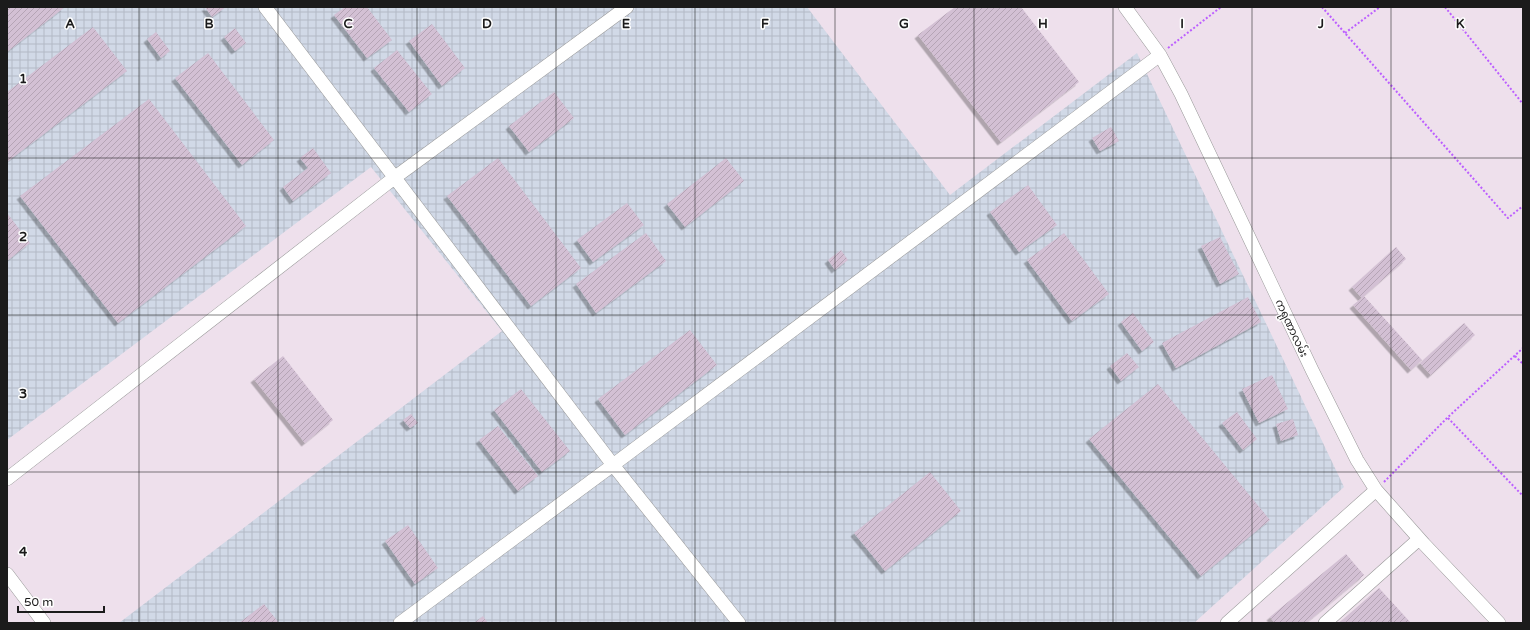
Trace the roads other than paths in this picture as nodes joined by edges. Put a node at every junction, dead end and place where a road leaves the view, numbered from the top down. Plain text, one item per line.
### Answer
1 (265, 7) edge
2 (627, 7) edge
3 (1125, 7) edge
4 (1160, 55) junction
5 (394, 178) junction
6 (613, 465) junction
7 (7, 479) edge
8 (1376, 490) junction
9 (1419, 539) junction
10 (7, 574) edge
11 (44, 623) edge
12 (400, 623) edge
13 (739, 623) edge
14 (1227, 623) edge
15 (1325, 623) edge
16 (1498, 623) edge

1 - 5 street
2 - 5 street
3 - 4 street, ကရုဏာလမ်း
4 - 6 street
4 - 8 street, ကရုဏာလမ်း
5 - 6 street
5 - 7 street
6 - 12 street
6 - 13 street
8 - 9 street, ကရုဏာလမ်း
8 - 14 street
9 - 15 street
9 - 16 street, ကရုဏာလမ်း
10 - 11 street

